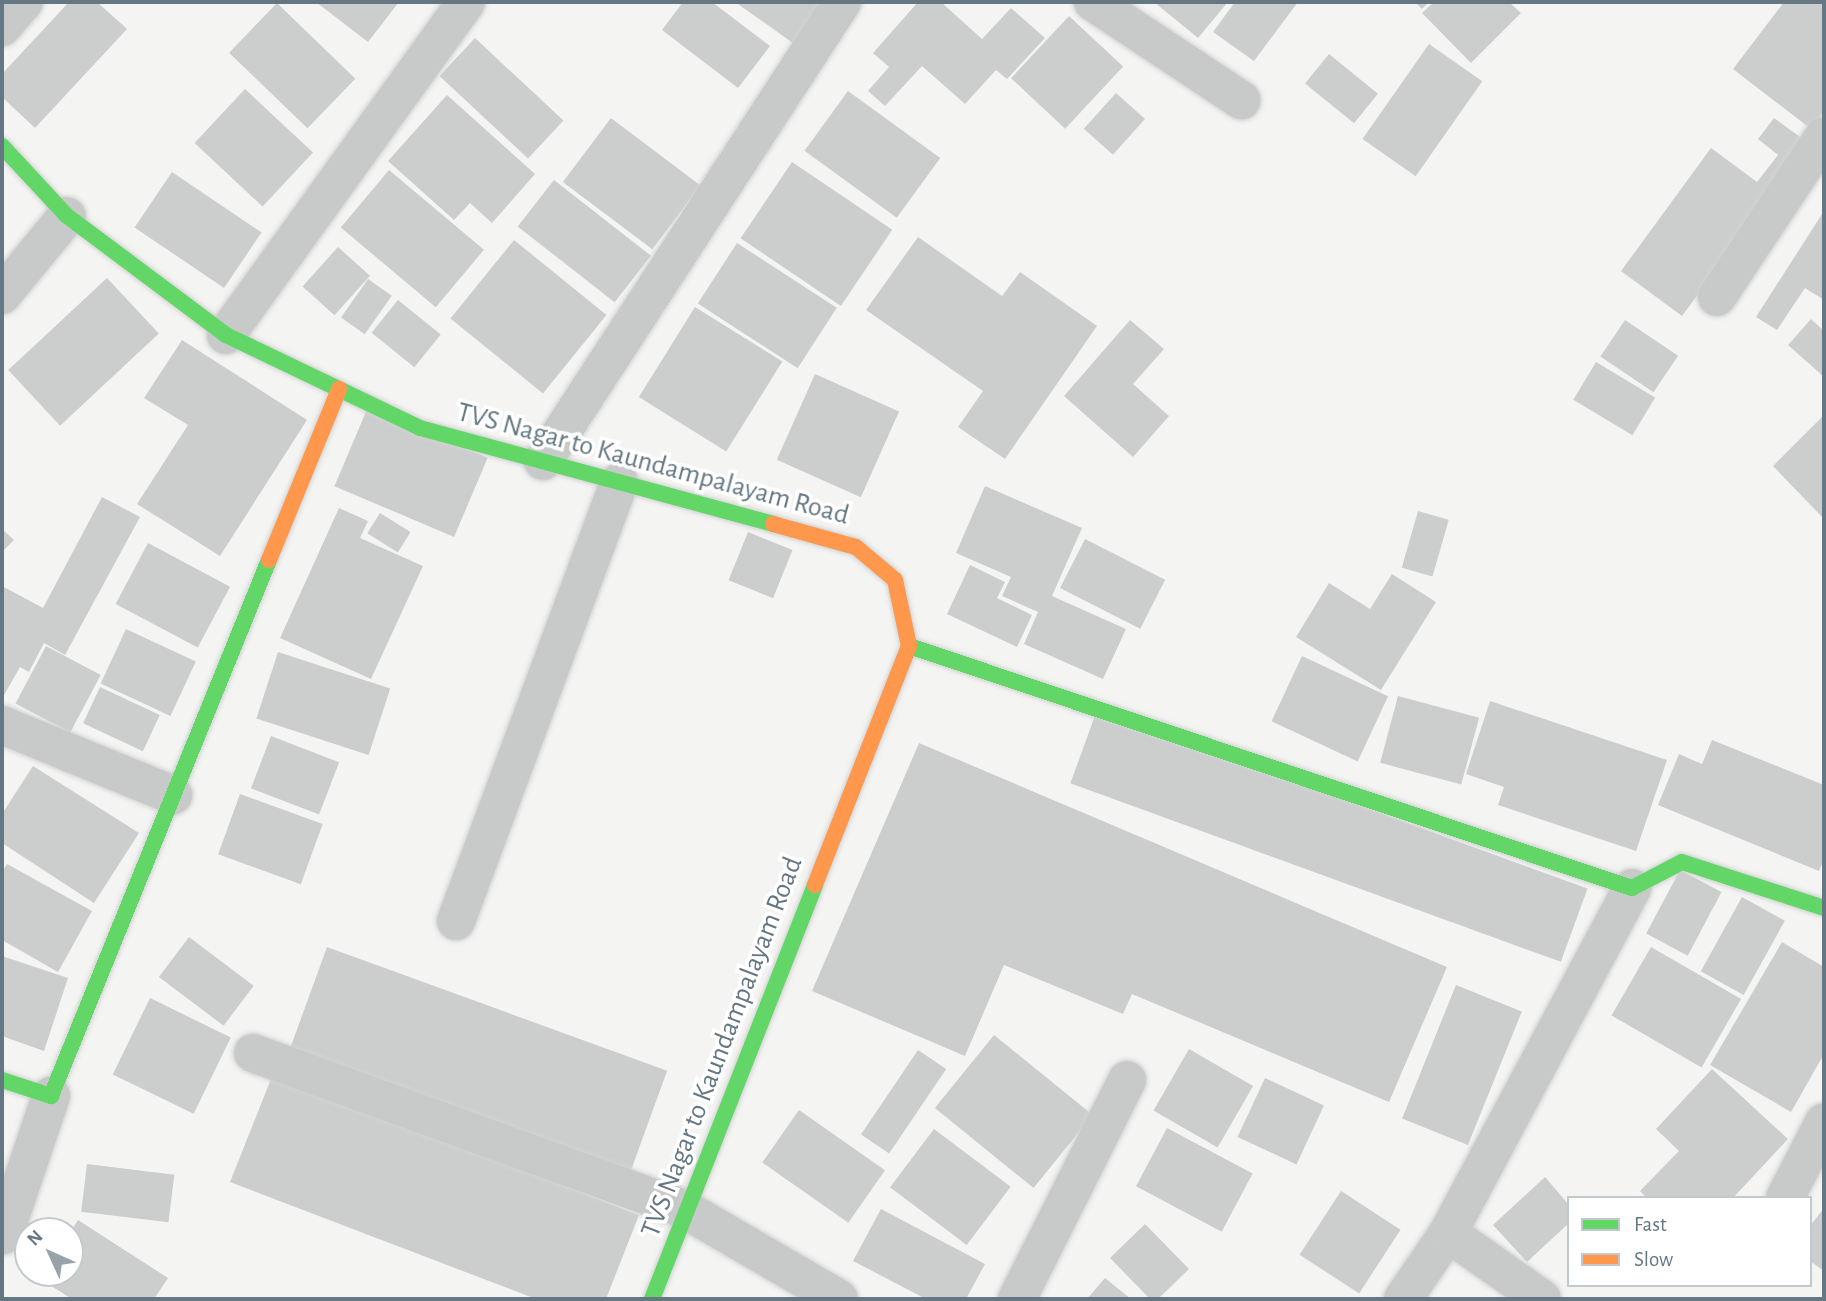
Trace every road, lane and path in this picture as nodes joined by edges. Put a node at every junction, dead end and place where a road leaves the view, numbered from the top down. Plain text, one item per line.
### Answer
1 (24, 2) edge
2 (466, 2) edge
3 (842, 2) edge
4 (1093, 2) edge
5 (2, 27) edge
6 (1241, 100) dead end
7 (1824, 136) edge
8 (2, 146) edge
9 (67, 216) junction
10 (2, 295) edge
11 (1717, 298) dead end
12 (226, 335) junction
13 (339, 389) junction
14 (543, 461) junction
15 (619, 482) junction
16 (909, 646) junction
17 (2, 725) edge
18 (173, 795) junction
19 (1632, 888) junction
20 (1824, 908) edge
21 (456, 922) dead end
22 (253, 1053) dead end
23 (2, 1080) edge
24 (1127, 1080) dead end
25 (51, 1096) junction
26 (1824, 1122) edge
27 (1786, 1196) edge
28 (686, 1210) junction
29 (1448, 1233) junction
30 (4, 1235) dead end
31 (652, 1299) edge
32 (839, 1299) edge
33 (1017, 1299) edge
34 (1403, 1299) edge
35 (1542, 1299) edge

1 - 5 street
2 - 12 street
3 - 14 street
4 - 6 street
7 - 11 street
8 - 9 street, TVS Nagar to Kaundampalayam Road
9 - 10 street
9 - 12 street, TVS Nagar to Kaundampalayam Road
12 - 13 street, TVS Nagar to Kaundampalayam Road
13 - 14 street, TVS Nagar to Kaundampalayam Road
13 - 18 street
14 - 15 street, TVS Nagar to Kaundampalayam Road
15 - 16 street, TVS Nagar to Kaundampalayam Road
15 - 21 street
16 - 19 street
16 - 28 street, TVS Nagar to Kaundampalayam Road
17 - 18 street
18 - 25 street
19 - 20 street
19 - 29 street
22 - 28 street
23 - 25 street
24 - 33 street
25 - 30 street
26 - 27 street
28 - 31 street, TVS Nagar to Kaundampalayam Road
28 - 32 street
29 - 34 street
29 - 35 street

